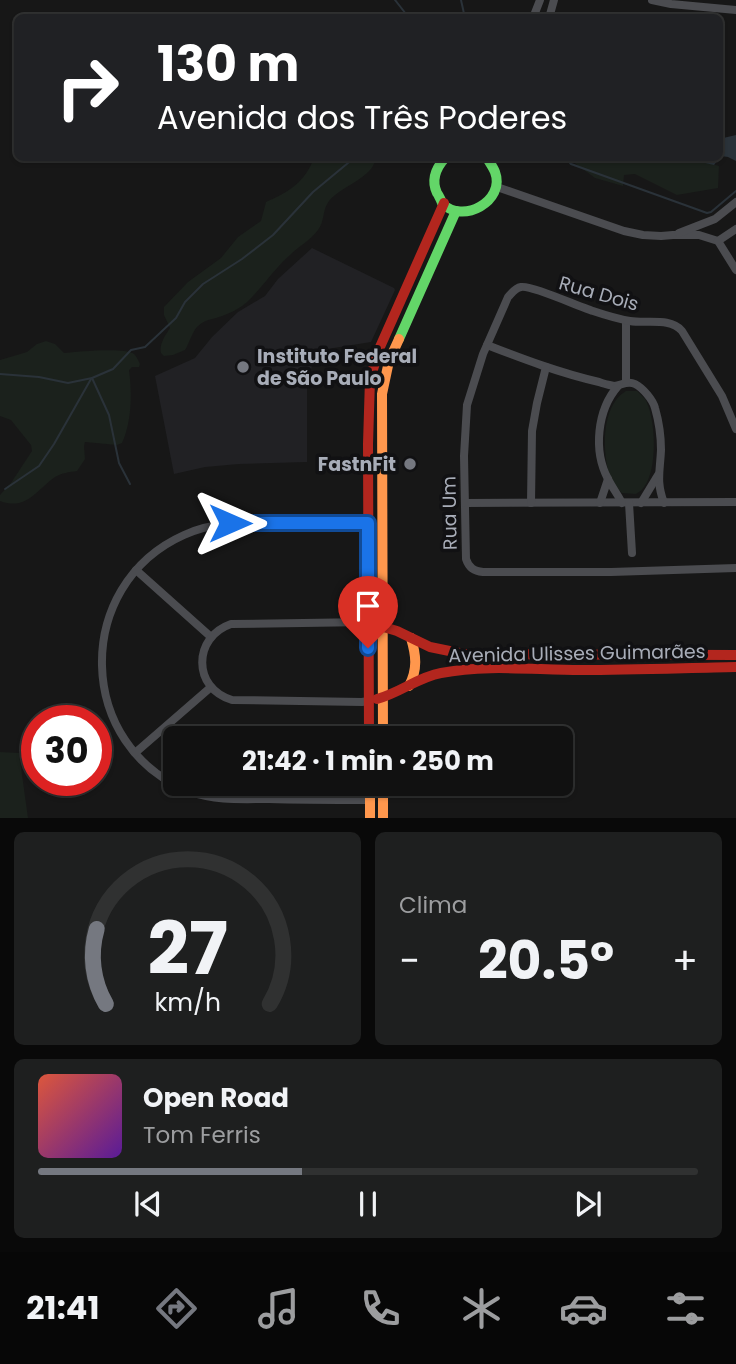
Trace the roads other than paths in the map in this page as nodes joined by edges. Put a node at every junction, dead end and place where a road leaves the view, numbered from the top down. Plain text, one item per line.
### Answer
1 (652, 0) edge
2 (736, 10) edge
3 (442, 161) edge
4 (490, 161) edge
5 (497, 187) junction
6 (736, 202) edge
7 (444, 203) junction
8 (456, 211) junction
9 (736, 229) edge
10 (673, 235) junction
11 (718, 241) junction
12 (736, 270) edge
13 (519, 288) joint
14 (626, 321) junction
15 (487, 345) junction
16 (546, 367) junction
17 (601, 383) junction
18 (622, 384) junction
19 (608, 397) junction
20 (736, 429) edge
21 (659, 472) junction
22 (608, 479) junction
23 (736, 502) edge
24 (465, 503) junction
25 (531, 503) junction
26 (600, 503) junction
27 (625, 503) junction
28 (641, 503) junction
29 (664, 503) junction
30 (368, 523) junction
31 (632, 553) dead end
32 (736, 568) edge
33 (136, 570) junction
34 (368, 622) junction
35 (381, 627) junction
36 (211, 637) junction
37 (411, 638) junction
38 (736, 655) edge
39 (736, 667) edge
40 (211, 687) junction
41 (407, 688) junction
42 (383, 698) junction
43 (368, 701) junction
44 (369, 726) edge
45 (383, 726) edge
46 (135, 753) junction
47 (370, 796) edge
48 (383, 796) edge
49 (370, 800) junction
50 (370, 818) edge
51 (383, 818) edge

1 - 2 street
3 - 7 street
4 - 5 street
5 - 8 street
5 - 10 street
6 - 10 street
7 - 8 street
7 - 30 street
8 - 35 street
9 - 11 street
10 - 11 street
11 - 12 street
13 - 14 street, Rua Dois
13 - 15 street, Rua Um
14 - 18 street
14 - 20 street, Rua Dois
15 - 16 street
15 - 24 street, Rua Um
16 - 17 street
16 - 25 street
17 - 18 street
17 - 19 street
18 - 19 street
18 - 21 street
19 - 22 street
21 - 28 street
21 - 29 street
22 - 26 street
22 - 27 street
23 - 29 street
24 - 25 street
24 - 32 street, Rua Um
25 - 26 street
26 - 27 street
27 - 28 street
27 - 31 street
28 - 29 street
30 - 33 street
30 - 34 street
33 - 36 street
33 - 46 street
34 - 35 street, Avenida Ulisses Guimarães
34 - 36 street
34 - 43 street
35 - 37 street, Avenida Ulisses Guimarães
35 - 42 street
36 - 40 street
37 - 38 street, Avenida Ulisses Guimarães
37 - 41 street
39 - 41 street, Avenida Ulisses Guimarães
40 - 43 street
40 - 46 street
41 - 42 street, Avenida Ulisses Guimarães
42 - 43 street, Avenida Ulisses Guimarães
42 - 45 street
43 - 44 street
46 - 49 street
47 - 49 street
48 - 51 street
49 - 50 street

